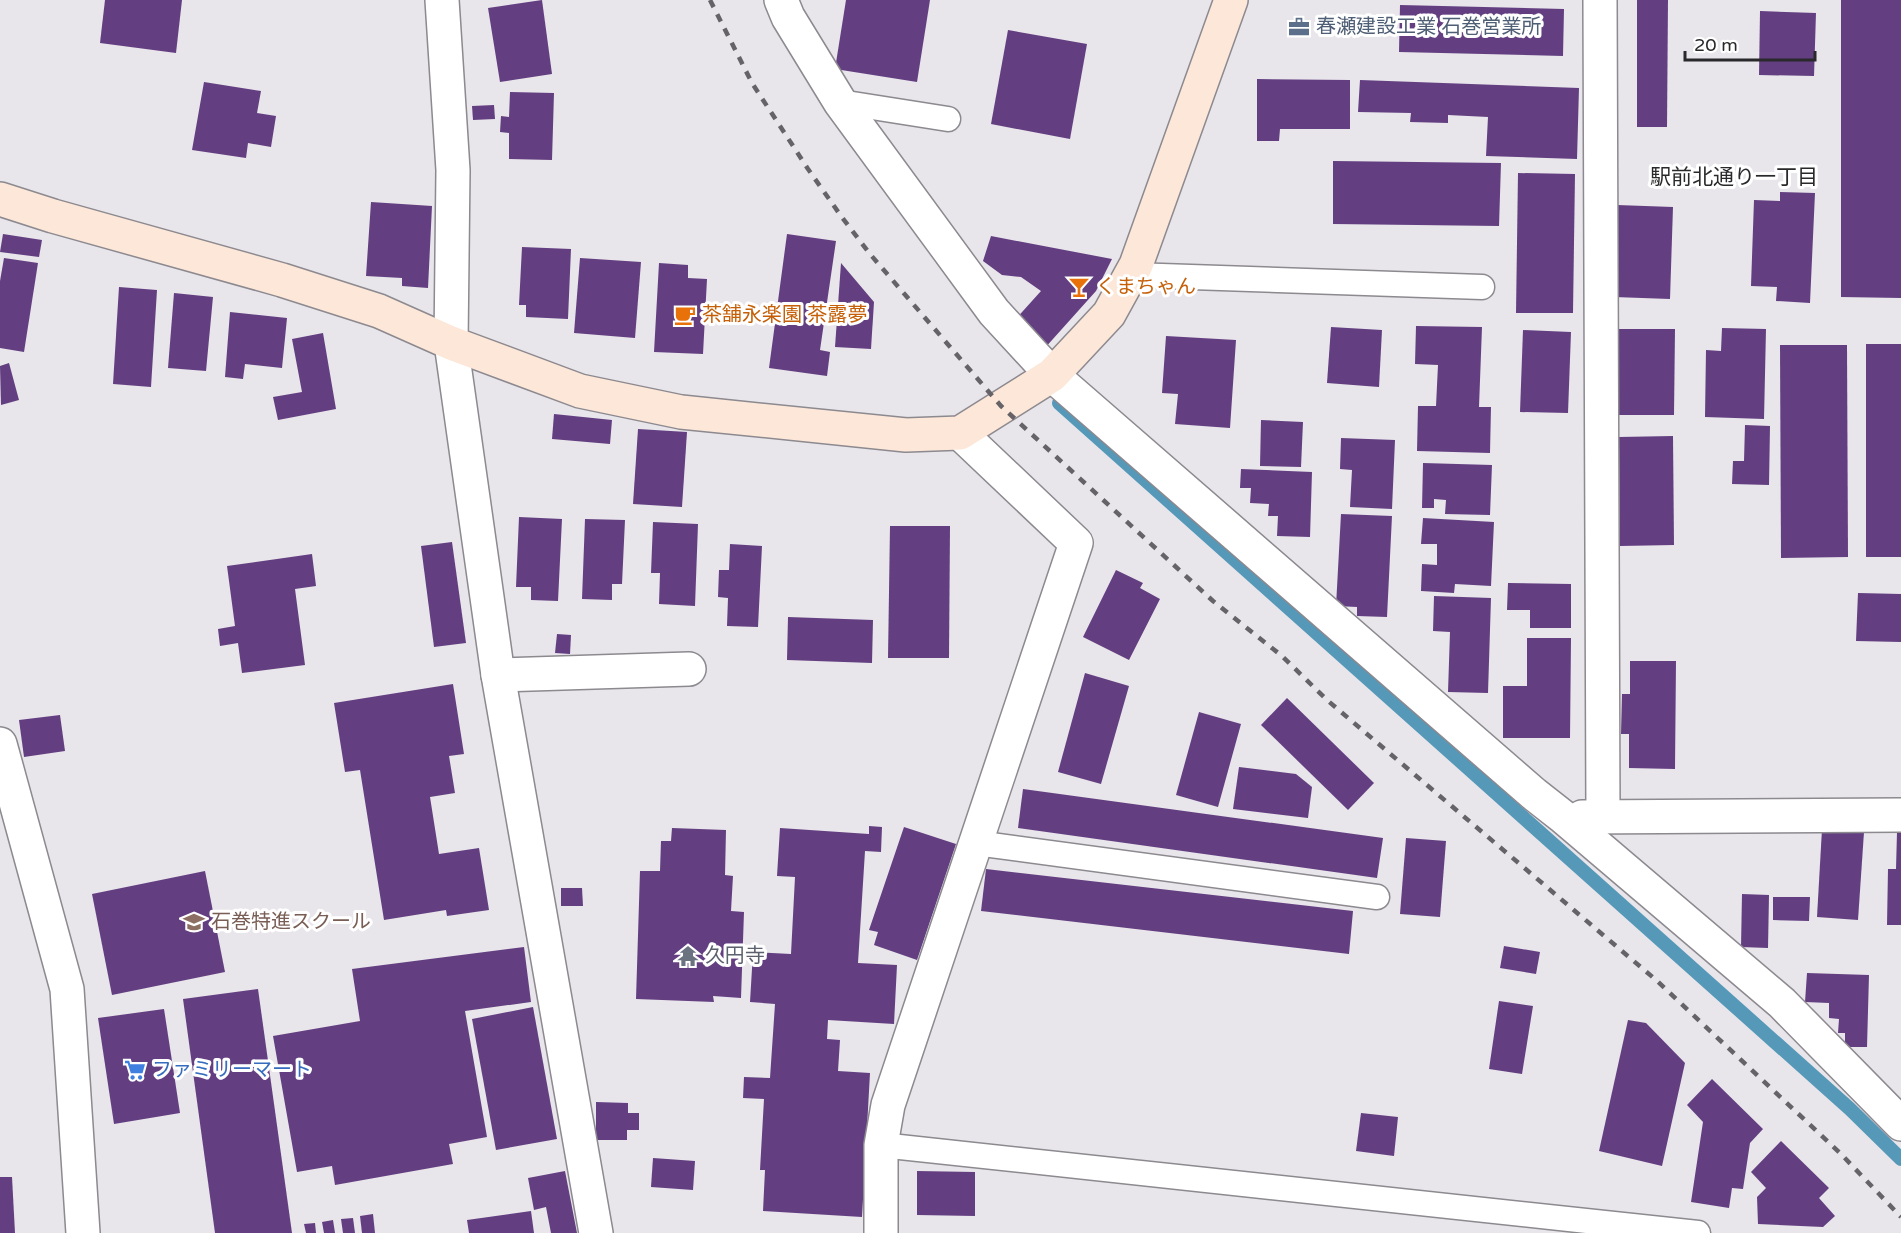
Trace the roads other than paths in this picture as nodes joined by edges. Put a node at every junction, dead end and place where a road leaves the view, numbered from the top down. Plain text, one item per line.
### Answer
1 (442, 0) edge
2 (781, 0) edge
3 (1231, 0) edge
4 (1600, 0) edge
5 (840, 102) junction
6 (948, 119) dead end
7 (0, 199) edge
8 (1132, 275) junction
9 (1482, 287) dead end
10 (451, 343) junction
11 (1052, 375) junction
12 (960, 433) junction
13 (689, 669) dead end
14 (498, 675) junction
15 (0, 744) edge
16 (1901, 815) edge
17 (1562, 816) junction
18 (1603, 817) junction
19 (976, 843) junction
20 (1377, 897) dead end
21 (1901, 1124) edge
22 (881, 1145) junction
23 (83, 1233) edge
24 (596, 1233) edge
25 (881, 1233) edge
26 (1698, 1233) edge

1 - 10 street
2 - 5 street
3 - 8 street
4 - 18 street
5 - 6 lane
5 - 11 street
7 - 10 street
8 - 9 lane
8 - 11 street
10 - 12 street
10 - 14 street
11 - 12 street
11 - 17 street
12 - 19 street
13 - 14 street
14 - 24 street
15 - 23 street
16 - 18 street
17 - 18 street
17 - 21 street
19 - 20 lane
19 - 22 street
22 - 25 street
22 - 26 lane

